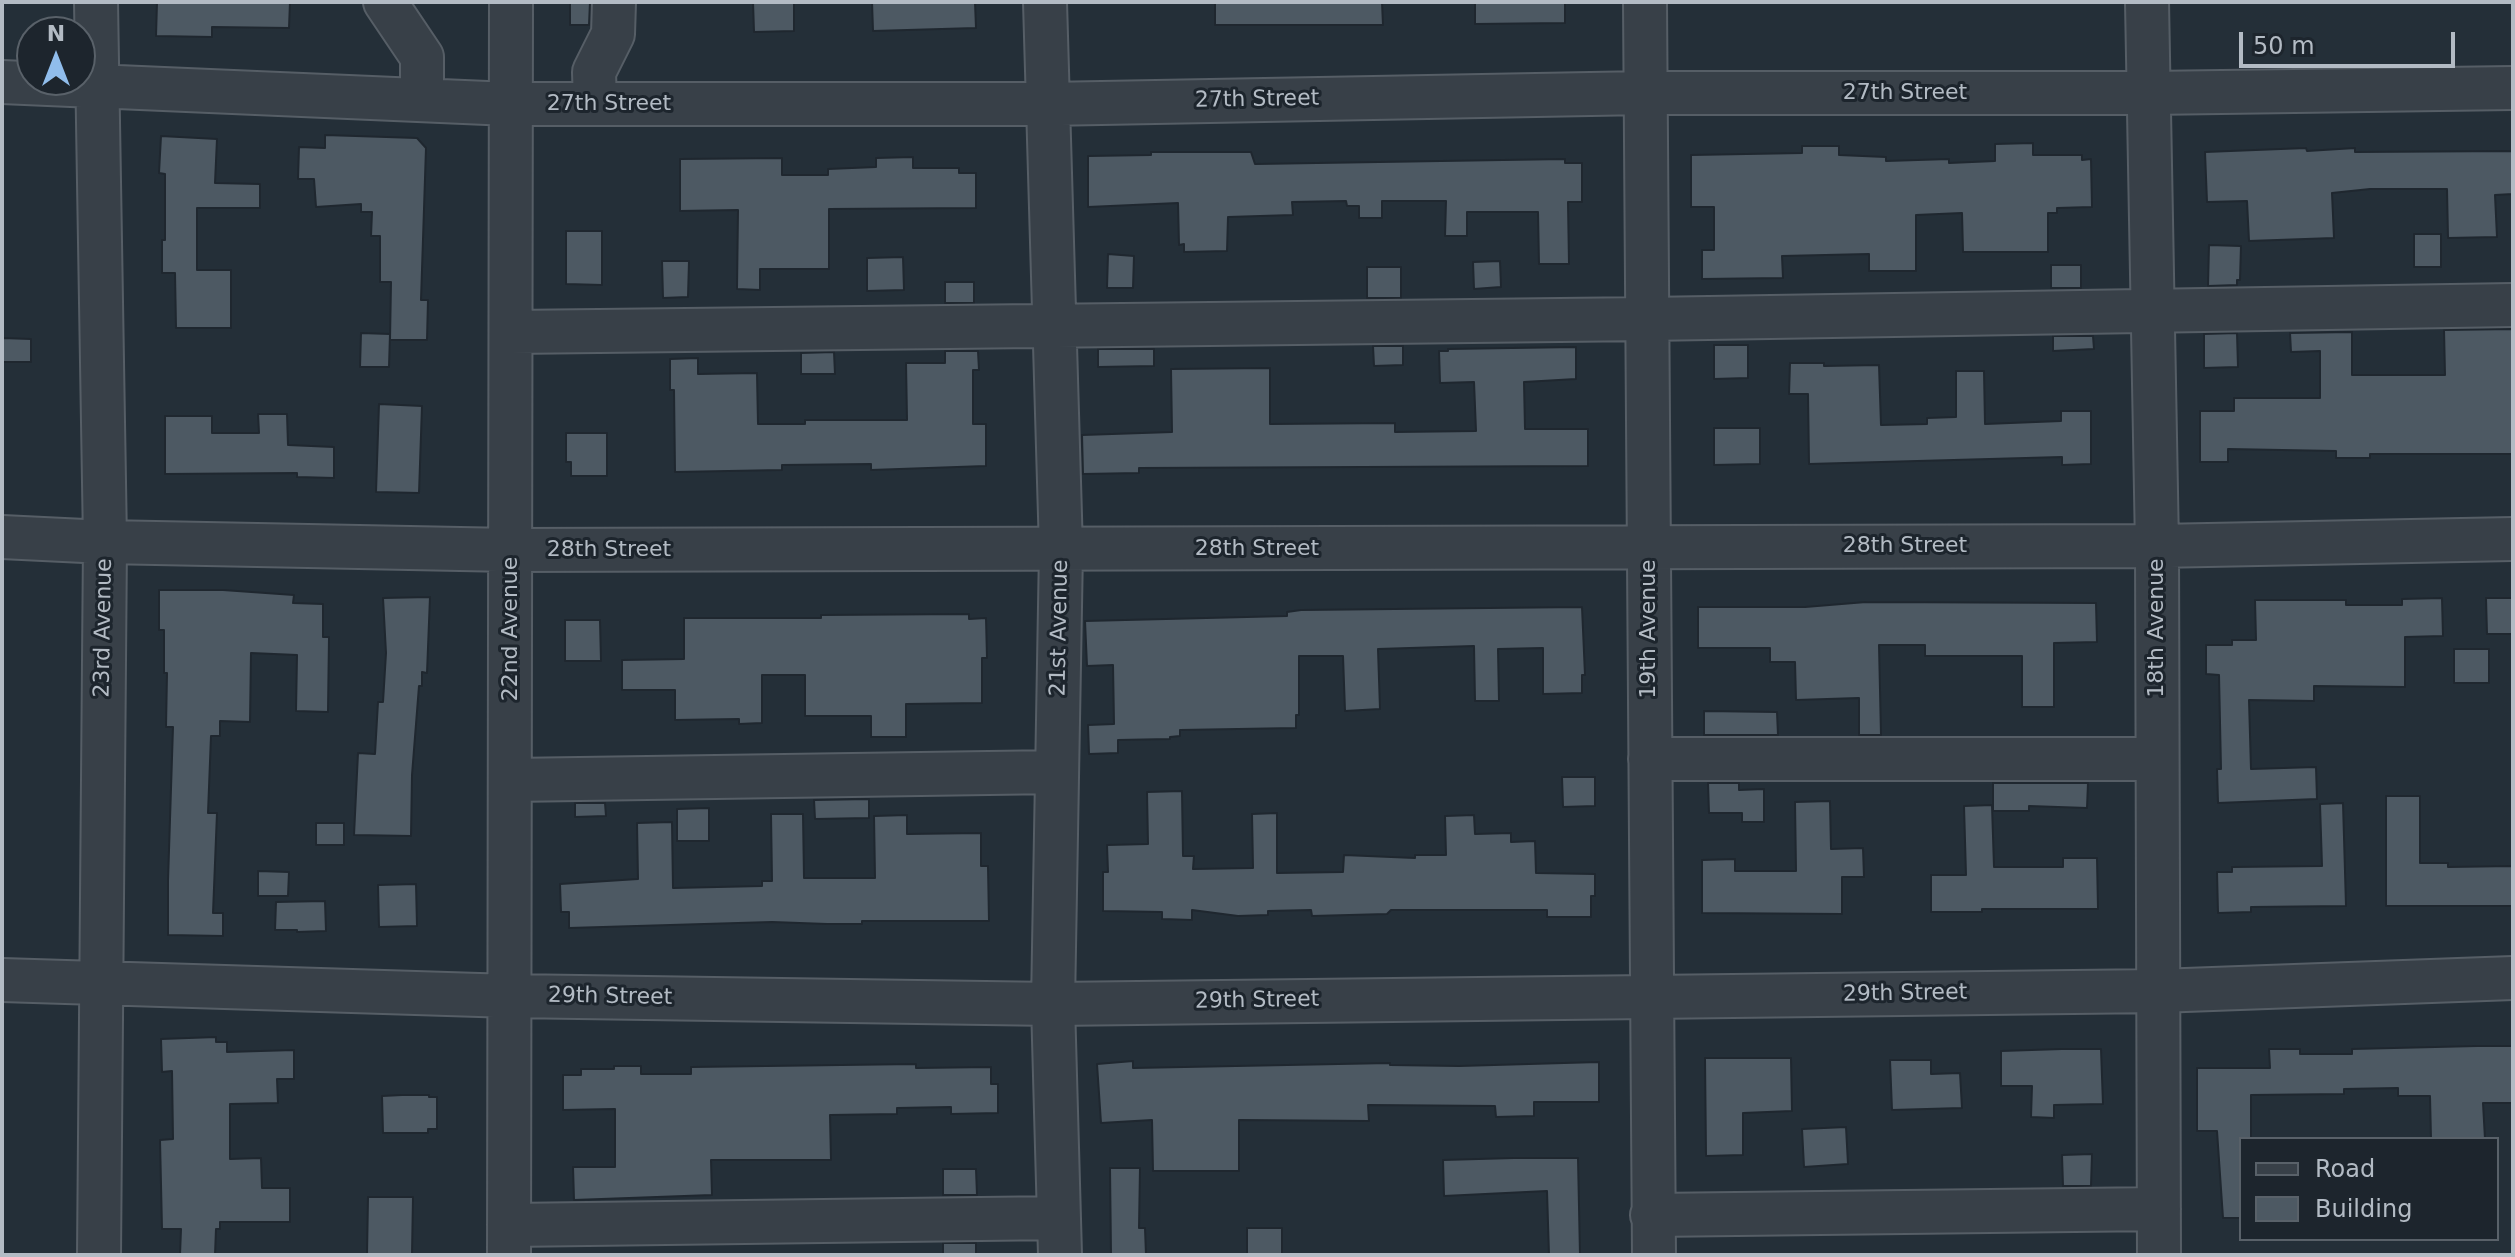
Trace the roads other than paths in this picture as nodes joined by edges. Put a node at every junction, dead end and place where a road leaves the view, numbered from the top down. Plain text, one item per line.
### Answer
1 (385, 2) edge
2 (511, 2) edge
3 (614, 2) edge
4 (1045, 2) edge
5 (1645, 2) edge
6 (2147, 2) edge
7 (96, 84) joint
8 (2513, 88) edge
9 (1645, 93) junction
10 (2149, 93) junction
11 (422, 99) junction
12 (510, 104) junction
13 (595, 104) junction
14 (1047, 104) junction
15 (2513, 305) edge
16 (2153, 311) junction
17 (1647, 319) junction
18 (1054, 327) junction
19 (511, 332) junction
20 (2, 537) edge
21 (2513, 539) edge
22 (105, 542) junction
23 (1649, 546) junction
24 (2157, 546) junction
25 (511, 550) junction
26 (1061, 550) junction
27 (1650, 759) junction
28 (2157, 759) junction
29 (1057, 772) junction
30 (511, 780) junction
31 (2513, 978) edge
32 (2, 980) edge
33 (101, 985) junction
34 (2158, 991) junction
35 (511, 996) junction
36 (1652, 996) junction
37 (1053, 1004) junction
38 (2159, 1209) junction
39 (1653, 1235) edge
40 (1059, 1236) edge
41 (509, 1240) edge
42 (99, 1255) edge
43 (2159, 1255) edge

1 - 11 street
2 - 12 street, 22nd Avenue
3 - 13 street
4 - 14 street, 21st Avenue
5 - 9 street, 19th Avenue
6 - 10 street, 18th Avenue
7 - 11 street, 27th Street
7 - 22 street, 23rd Avenue
8 - 10 street, 27th Street
9 - 10 street, 27th Street
9 - 14 street, 27th Street
9 - 17 street, 19th Avenue
10 - 16 street, 18th Avenue
11 - 12 street, 27th Street
12 - 13 street, 27th Street
12 - 19 street, 22nd Avenue
13 - 14 street, 27th Street
14 - 18 street, 21st Avenue
15 - 16 street
16 - 17 street
16 - 24 street, 18th Avenue
17 - 18 street
17 - 23 street, 19th Avenue
18 - 19 street
18 - 26 street, 21st Avenue
19 - 25 street, 22nd Avenue
20 - 22 street, 28th Street
21 - 24 street, 28th Street
22 - 25 street, 28th Street
22 - 33 street, 23rd Avenue
23 - 24 street, 28th Street
23 - 26 street, 28th Street
23 - 27 street, 19th Avenue
24 - 28 street, 18th Avenue
25 - 26 street, 28th Street
25 - 30 street, 22nd Avenue
26 - 29 street, 21st Avenue
27 - 28 street
27 - 36 street, 19th Avenue
28 - 34 street, 18th Avenue
29 - 30 street
29 - 37 street, 21st Avenue
30 - 35 street, 22nd Avenue
31 - 34 street, 29th Street
32 - 33 street, 29th Street
33 - 35 street, 29th Street
33 - 42 street, 23rd Avenue
34 - 36 street, 29th Street
34 - 38 street, 18th Avenue
35 - 37 street, 29th Street
35 - 41 street, 22nd Avenue
36 - 37 street, 29th Street
36 - 39 street, 19th Avenue
37 - 40 street, 21st Avenue
38 - 39 street
38 - 43 street, 18th Avenue
40 - 41 street

